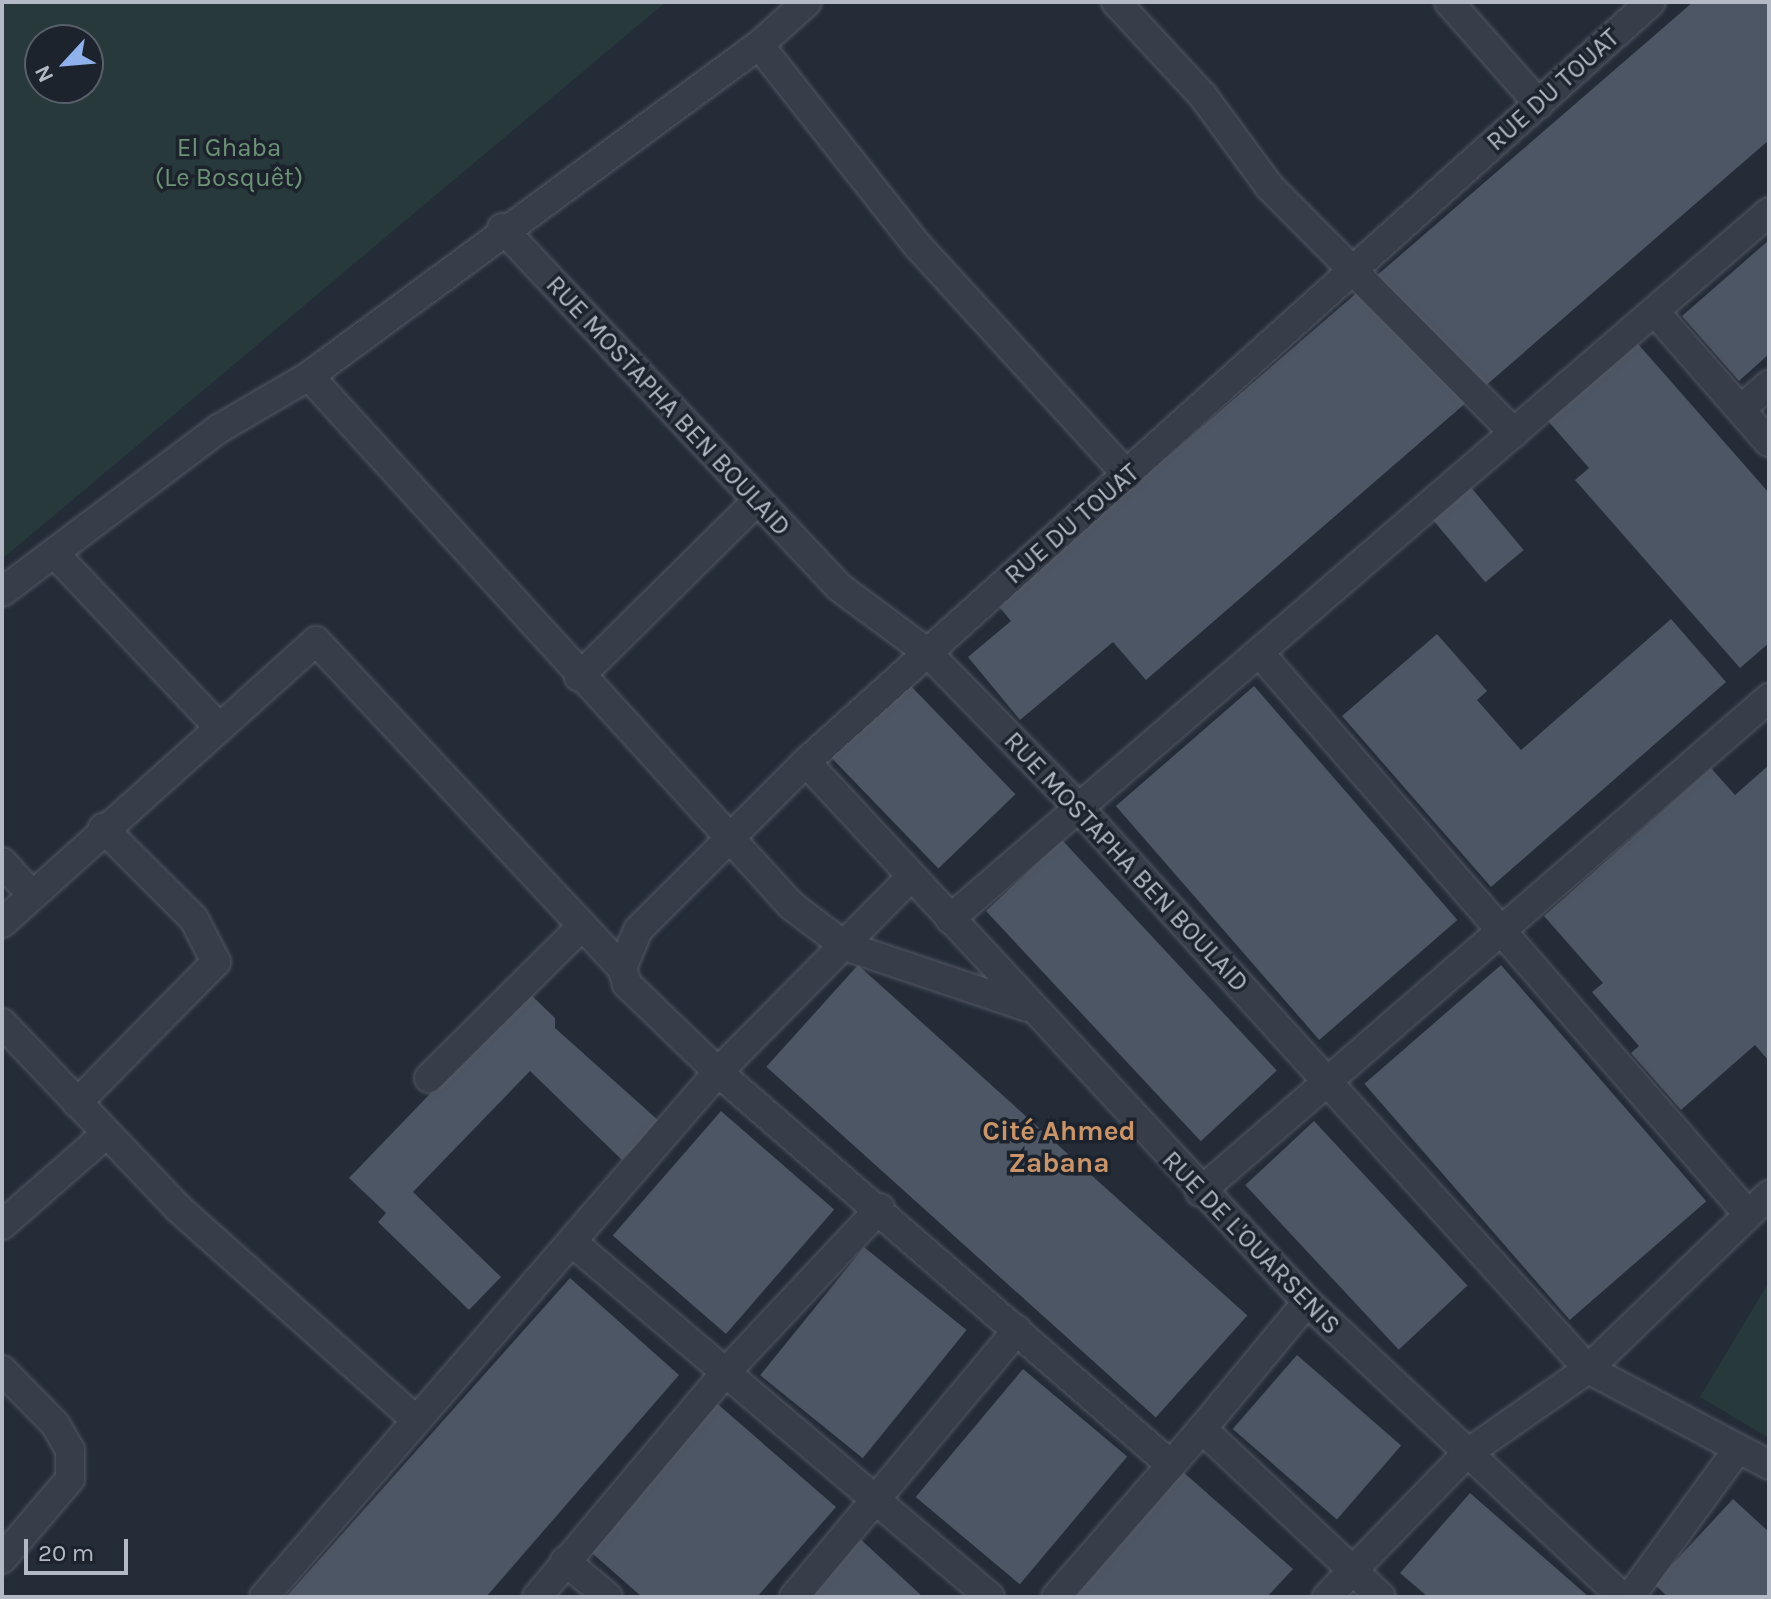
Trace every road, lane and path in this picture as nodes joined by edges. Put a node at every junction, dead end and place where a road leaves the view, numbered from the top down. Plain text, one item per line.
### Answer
1 (807, 2) edge
2 (1116, 2) edge
3 (1449, 2) edge
4 (1651, 2) edge
5 (759, 45) junction
6 (1539, 104) junction
7 (1769, 212) edge
8 (502, 228) junction
9 (1354, 271) junction
10 (1655, 312) junction
11 (309, 376) junction
12 (1769, 385) edge
13 (1741, 409) junction
14 (1514, 433) junction
15 (1769, 442) edge
16 (1127, 475) junction
17 (756, 502) junction
18 (56, 555) junction
19 (2, 592) edge
20 (927, 652) junction
21 (1262, 656) junction
22 (579, 677) junction
23 (1769, 698) edge
24 (217, 725) junction
25 (806, 762) junction
26 (1078, 807) junction
27 (103, 828) junction
28 (727, 840) junction
29 (2, 862) edge
30 (910, 878) junction
31 (32, 895) junction
32 (950, 919) junction
33 (2, 923) edge
34 (580, 928) junction
35 (1506, 930) junction
36 (845, 946) junction
37 (622, 968) junction
38 (1028, 1008) junction
39 (2, 1023) edge
40 (718, 1072) junction
41 (429, 1078) dead end
42 (1331, 1081) junction
43 (77, 1103) junction
44 (106, 1134) junction
45 (1200, 1192) junction
46 (1758, 1204) edge
47 (880, 1208) junction
48 (2, 1225) edge
49 (572, 1242) junction
50 (1307, 1302) junction
51 (1017, 1330) junction
52 (1588, 1369) junction
53 (2, 1370) edge
54 (726, 1372) junction
55 (416, 1420) junction
56 (1202, 1429) junction
57 (1738, 1449) junction
58 (1465, 1455) junction
59 (1171, 1465) junction
60 (1769, 1465) edge
61 (878, 1502) junction
62 (2, 1559) edge
63 (565, 1561) junction
64 (1350, 1572) junction
65 (264, 1597) edge
66 (537, 1597) edge
67 (608, 1597) edge
68 (794, 1597) edge
69 (990, 1597) edge
70 (1056, 1597) edge
71 (1327, 1597) edge
72 (1381, 1597) edge
73 (1622, 1597) edge
74 (1630, 1597) edge

1 - 5 street
2 - 9 street
3 - 6 street
4 - 6 street, RUE DU TOUAT
5 - 8 street
5 - 16 street
6 - 9 street, RUE DU TOUAT
7 - 10 street
8 - 11 street
8 - 17 street, RUE MOSTAPHA BEN BOULAID
9 - 14 street
9 - 16 street, RUE DU TOUAT
10 - 13 street
10 - 14 street
11 - 18 street
11 - 22 street
12 - 13 street
13 - 15 street
14 - 21 street
16 - 20 street, RUE DU TOUAT
17 - 20 street, RUE MOSTAPHA BEN BOULAID
17 - 22 street
18 - 19 street
18 - 24 street
20 - 25 street, RUE DU TOUAT
20 - 26 street, RUE MOSTAPHA BEN BOULAID
21 - 26 street
21 - 35 street
22 - 28 street
23 - 35 street
24 - 27 street
24 - 34 street
25 - 28 street, RUE DU TOUAT
25 - 30 street, RUE DE L'OUARSENIS
26 - 32 street
26 - 42 street, RUE MOSTAPHA BEN BOULAID
27 - 31 street
27 - 43 street
28 - 36 street
28 - 37 street, RUE DU TOUAT
29 - 31 street
30 - 32 street, RUE DE L'OUARSENIS
30 - 36 street
31 - 33 street
32 - 38 street, RUE DE L'OUARSENIS
34 - 37 street
34 - 41 street
35 - 42 street
35 - 46 street
36 - 38 street
36 - 40 street
37 - 40 street
38 - 45 street, RUE DE L'OUARSENIS
39 - 43 street
40 - 47 street
40 - 49 street
42 - 45 street
42 - 52 street, RUE MOSTAPHA BEN BOULAID
43 - 44 street
44 - 48 street
44 - 55 street
45 - 50 street, RUE DE L'OUARSENIS
46 - 52 street
47 - 51 street
47 - 54 street
49 - 54 street
49 - 55 street
50 - 56 street
50 - 58 street, RUE DE L'OUARSENIS
51 - 59 street
51 - 61 street
52 - 57 street, RUE MOSTAPHA BEN BOULAID
52 - 58 street
53 - 62 street
54 - 61 street
54 - 63 street
55 - 65 street
56 - 59 street
56 - 64 street
57 - 60 street, RUE MOSTAPHA BEN BOULAID
57 - 74 street
58 - 64 street
58 - 73 street, RUE DE L'OUARSENIS
59 - 70 street
61 - 68 street
61 - 69 street
63 - 66 street
63 - 67 street
64 - 71 street
64 - 72 street

